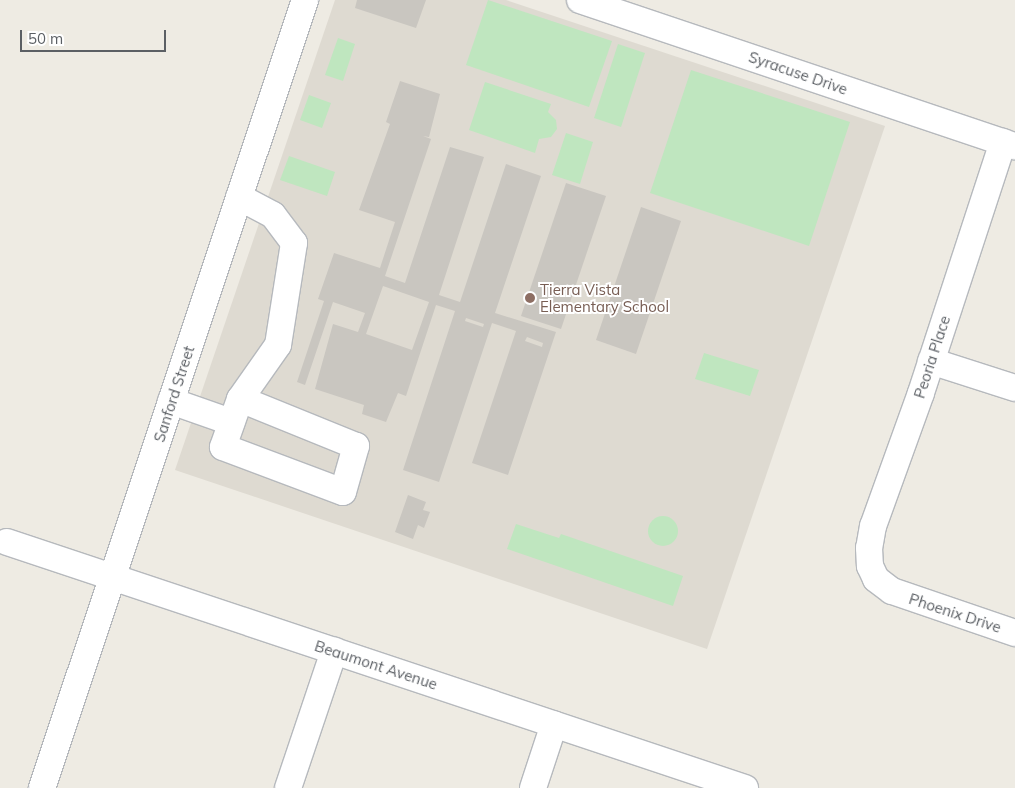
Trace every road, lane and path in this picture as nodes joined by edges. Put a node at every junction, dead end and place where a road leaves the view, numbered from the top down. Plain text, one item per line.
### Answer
1 (305, 0) edge
2 (580, 0) edge
3 (1009, 144) edge
4 (239, 197) junction
5 (930, 361) junction
6 (1015, 388) edge
7 (171, 401) junction
8 (236, 411) junction
9 (7, 542) dead end
10 (874, 573) joint
11 (113, 577) junction
12 (1015, 633) edge
13 (334, 651) junction
14 (554, 724) junction
15 (42, 788) edge
16 (288, 788) edge
17 (533, 788) edge
18 (744, 788) edge

1 - 4 street, Sanford Street
2 - 3 street, Syracuse Drive
3 - 5 street, Peoria Place
4 - 7 street, Sanford Street
4 - 8 street
5 - 6 street
5 - 10 street, Peoria Place
7 - 8 street
7 - 11 street, Sanford Street
8 - 8 street
9 - 11 street, Beaumont Avenue
10 - 12 street, Phoenix Drive
11 - 13 street, Beaumont Avenue
11 - 15 street, Sanford Street
13 - 14 street, Beaumont Avenue
13 - 16 street
14 - 17 street
14 - 18 street, Beaumont Avenue

